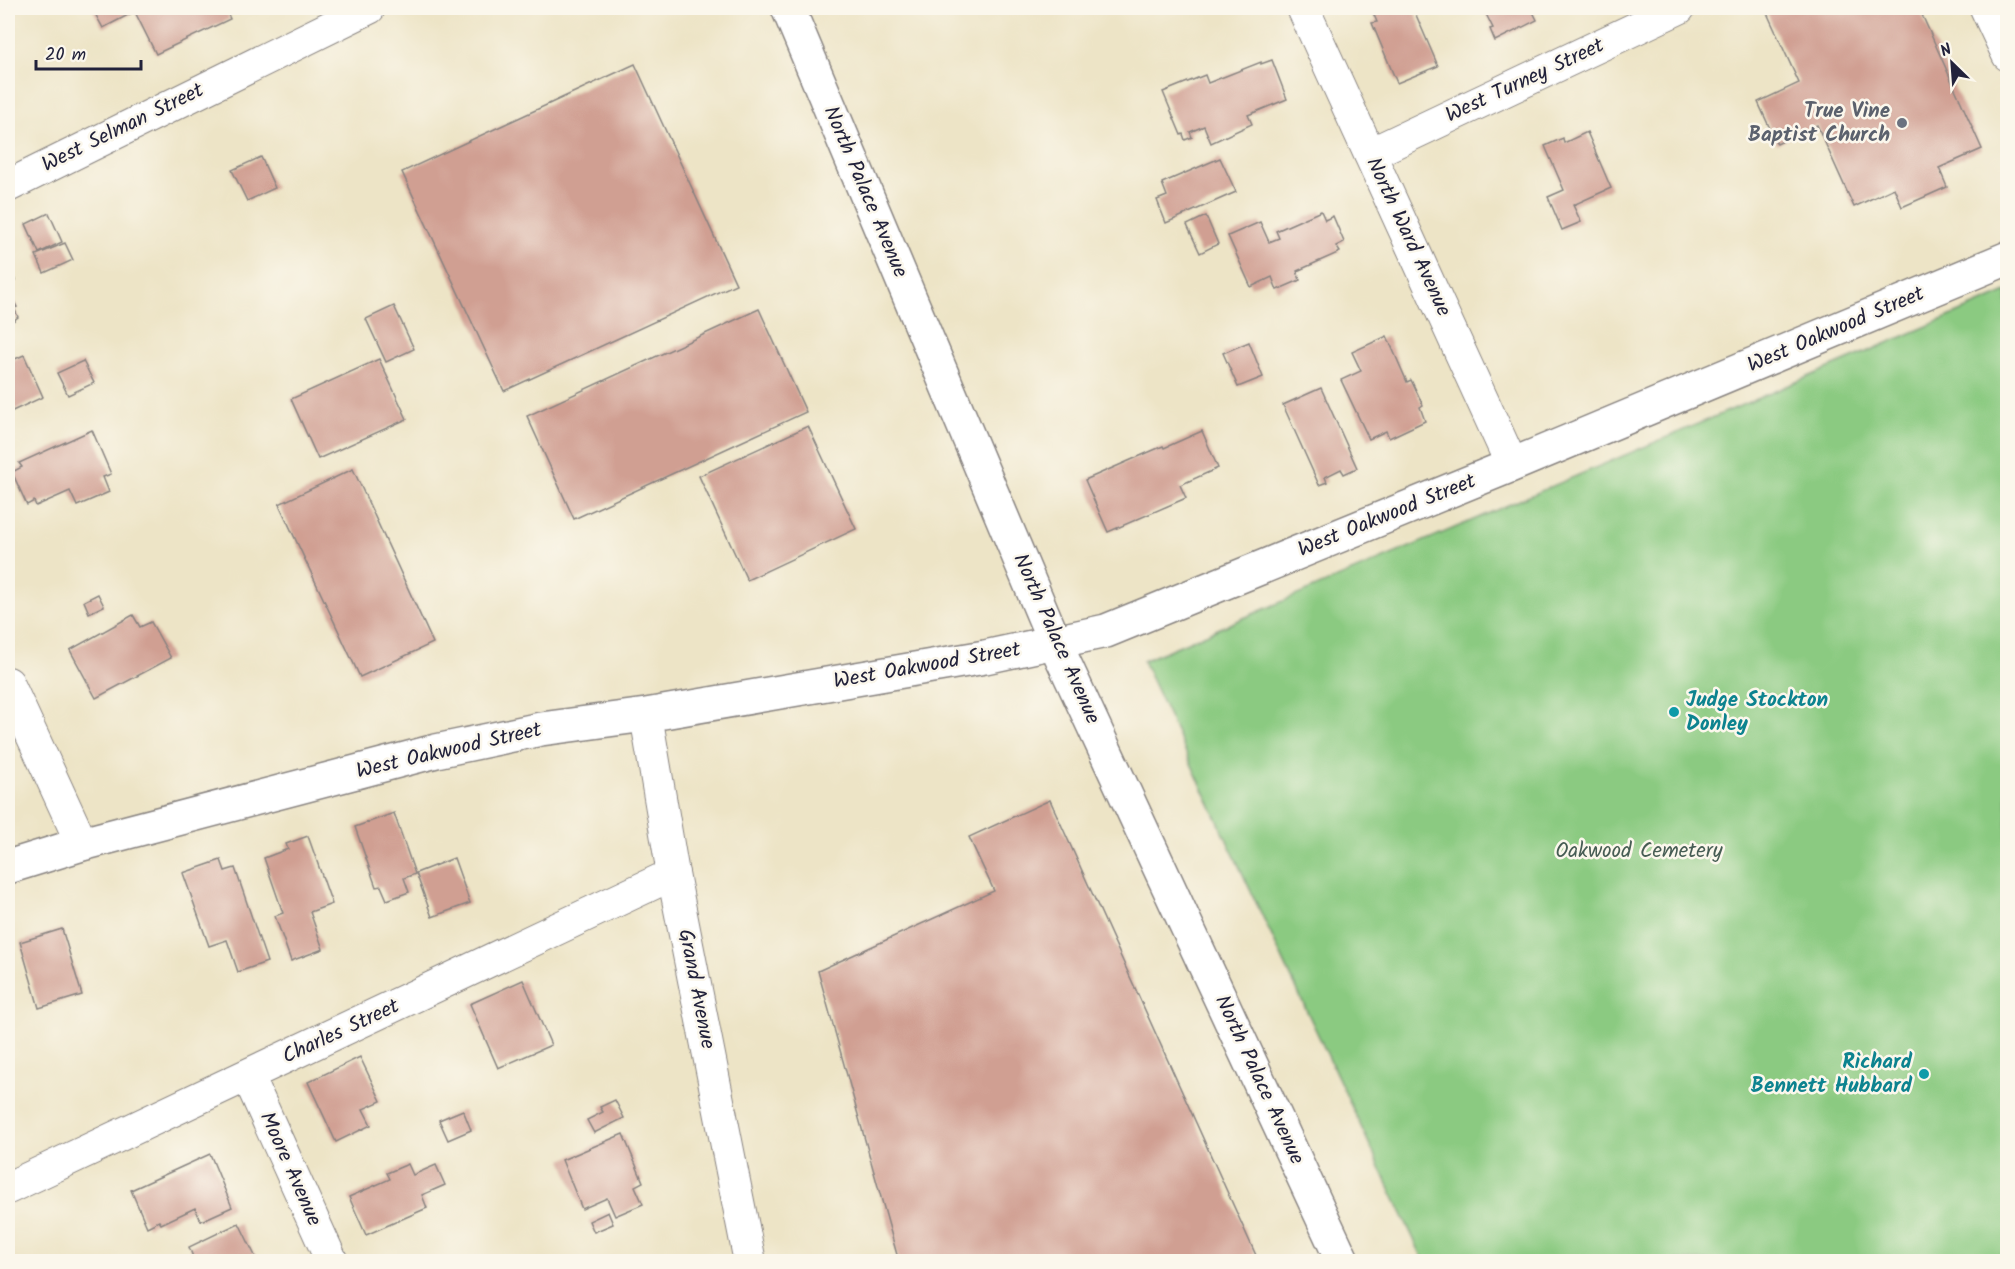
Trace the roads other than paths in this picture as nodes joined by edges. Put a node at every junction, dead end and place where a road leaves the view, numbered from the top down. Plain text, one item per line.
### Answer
1 (369, 8) edge
2 (788, 8) edge
3 (1303, 8) edge
4 (1679, 8) edge
5 (1986, 8) edge
6 (313, 19) edge
7 (2007, 55) edge
8 (1370, 154) junction
9 (8, 186) edge
10 (2007, 258) edge
11 (1512, 465) junction
12 (1055, 643) junction
13 (8, 683) edge
14 (646, 715) junction
15 (82, 844) junction
16 (8, 867) edge
17 (673, 874) junction
18 (248, 1076) junction
19 (8, 1188) edge
20 (332, 1262) edge
21 (750, 1262) edge
22 (1343, 1262) edge

1 - 6 street, West Selman Street
2 - 12 street, North Palace Avenue
3 - 8 street, North Ward Avenue
4 - 8 street, West Turney Street
5 - 7 street
6 - 9 street, West Selman Street
8 - 11 street, North Ward Avenue
10 - 11 street, West Oakwood Street
11 - 12 street, West Oakwood Street
12 - 14 street, West Oakwood Street
12 - 22 street, North Palace Avenue
13 - 15 street
14 - 15 street, West Oakwood Street
14 - 17 street, Grand Avenue
15 - 16 street, West Oakwood Street
17 - 18 street, Charles Street
17 - 21 street, Grand Avenue
18 - 19 street, Charles Street
18 - 20 street, Moore Avenue

